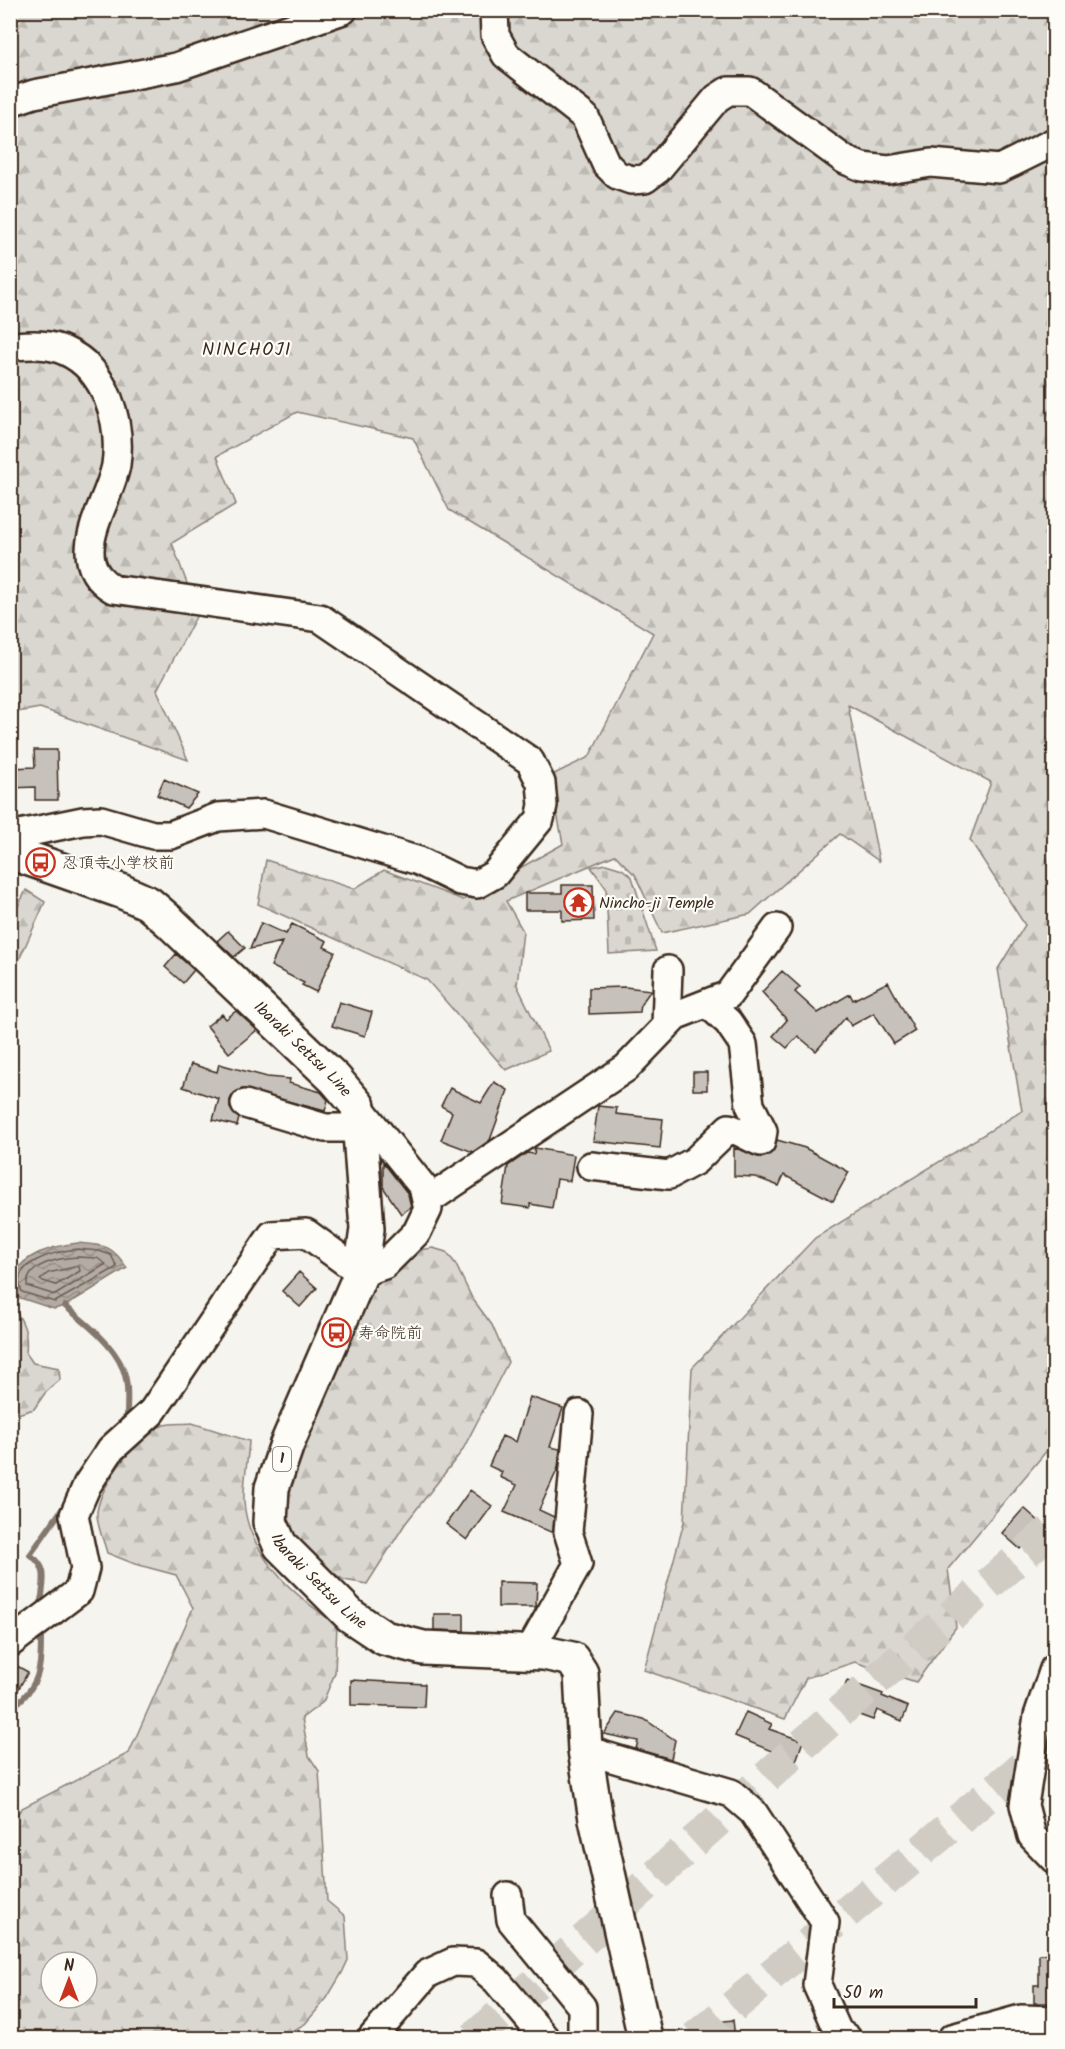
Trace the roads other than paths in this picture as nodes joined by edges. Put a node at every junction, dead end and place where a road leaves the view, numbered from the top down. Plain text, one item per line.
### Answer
1 (343, 10) edge
2 (494, 10) edge
3 (10, 102) edge
4 (1054, 142) edge
5 (10, 346) edge
6 (10, 836) edge
7 (10, 852) edge
8 (777, 928) dead end
9 (668, 970) dead end
10 (708, 1004) junction
11 (666, 1025) junction
12 (245, 1104) dead end
13 (359, 1117) junction
14 (591, 1166) dead end
15 (427, 1201) junction
16 (361, 1273) junction
17 (579, 1414) dead end
18 (10, 1643) edge
19 (529, 1652) junction
20 (1054, 1669) edge
21 (585, 1750) junction
22 (1054, 1859) edge
23 (508, 1896) dead end
24 (1054, 2020) edge
25 (372, 2038) edge
26 (544, 2038) edge
27 (582, 2038) edge
28 (645, 2038) edge
29 (847, 2038) edge
30 (951, 2038) edge

1 - 3 street
2 - 4 street
5 - 6 street
7 - 13 main road, Ibaraki Settsu Line
8 - 10 street
9 - 11 street
10 - 11 street
10 - 14 street
11 - 15 street
12 - 13 street
13 - 15 street
13 - 16 main road, Ibaraki Settsu Line / 1
15 - 16 street
16 - 18 street
16 - 19 main road, Ibaraki Settsu Line / 1
17 - 19 street
19 - 21 main road, Ibaraki Settsu Line / 1
20 - 22 street
21 - 28 main road, Ibaraki Settsu Line / 1
21 - 29 street
23 - 27 street
24 - 30 street
25 - 26 street

